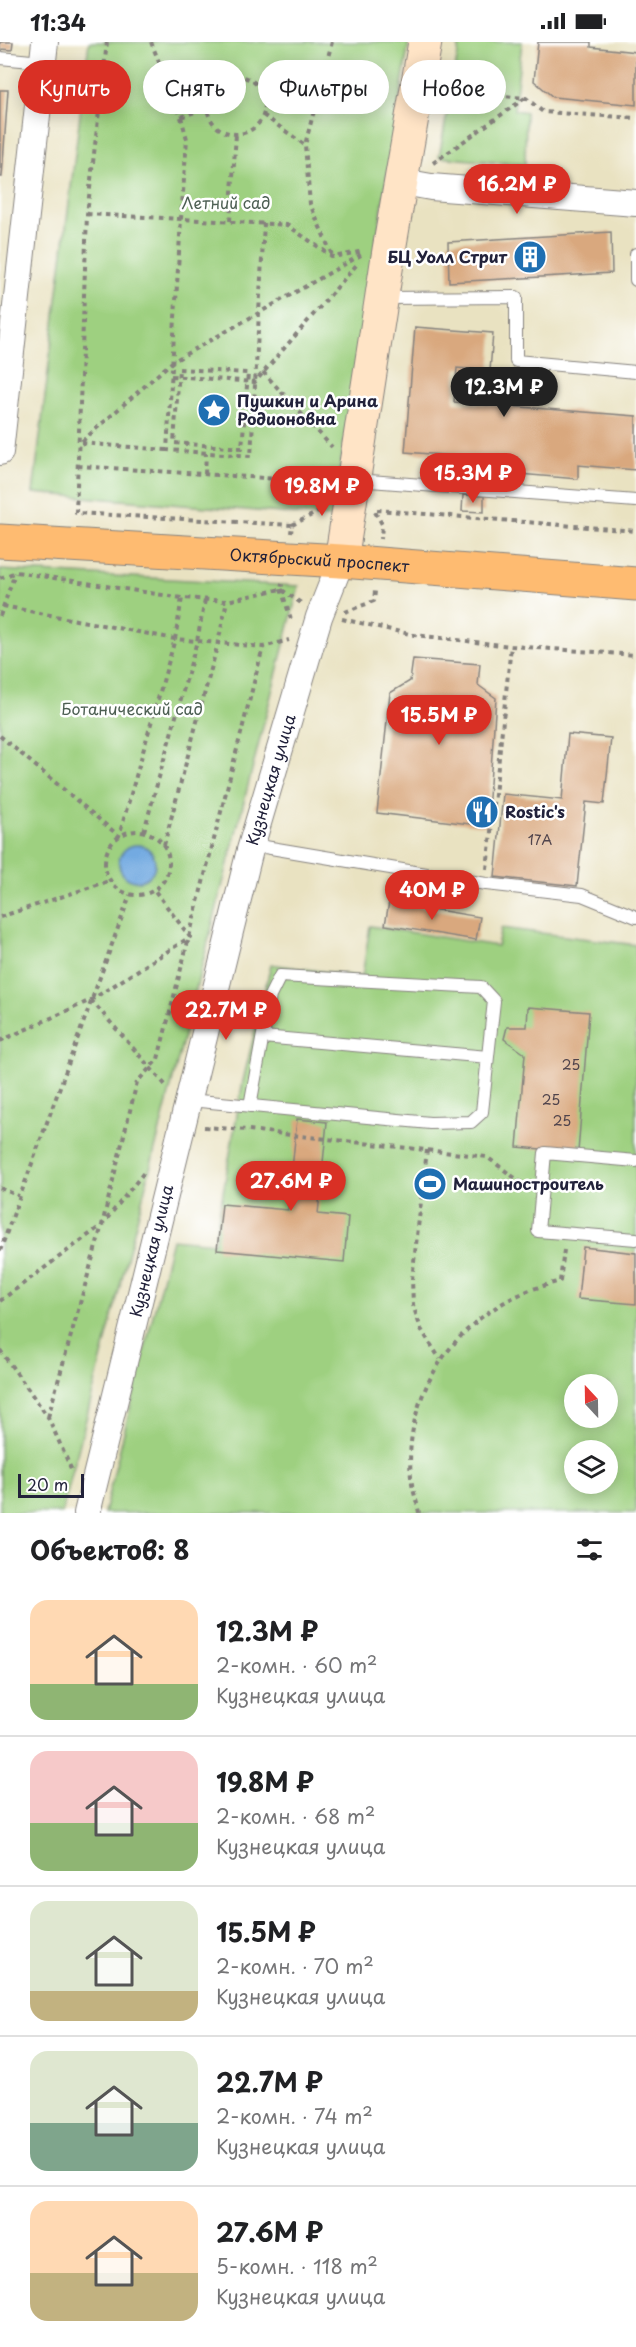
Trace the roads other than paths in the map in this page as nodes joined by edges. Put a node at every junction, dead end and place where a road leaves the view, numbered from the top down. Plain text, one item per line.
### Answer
1 (425, 42) edge
2 (44, 52) edge
3 (0, 58) edge
4 (403, 182) junction
5 (636, 202) edge
6 (636, 254) edge
7 (636, 280) edge
8 (382, 298) junction
9 (5, 356) edge
10 (636, 372) edge
11 (0, 452) edge
12 (345, 490) junction
13 (636, 501) edge
14 (0, 541) edge
15 (341, 561) junction
16 (636, 584) edge
17 (250, 850) junction
18 (636, 917) edge
19 (263, 1037) junction
20 (488, 1057) junction
21 (180, 1095) junction
22 (250, 1106) junction
23 (636, 1161) edge
24 (636, 1239) edge
25 (87, 1513) edge

1 - 4 street, Кузнецкая улица
2 - 3 lane
2 - 9 street
4 - 5 street
4 - 8 street, Кузнецкая улица
6 - 7 lane
8 - 10 lane
8 - 12 street, Кузнецкая улица
9 - 11 street
12 - 13 lane
12 - 15 street, Кузнецкая улица
14 - 15 main road, Октябрьский проспект
15 - 16 main road, Октябрьский проспект
15 - 17 street, Кузнецкая улица
17 - 18 lane
17 - 21 street, Кузнецкая улица
19 - 20 lane
19 - 20 lane
19 - 22 lane
20 - 22 lane
21 - 22 lane
21 - 25 street, Кузнецкая улица
23 - 24 lane

